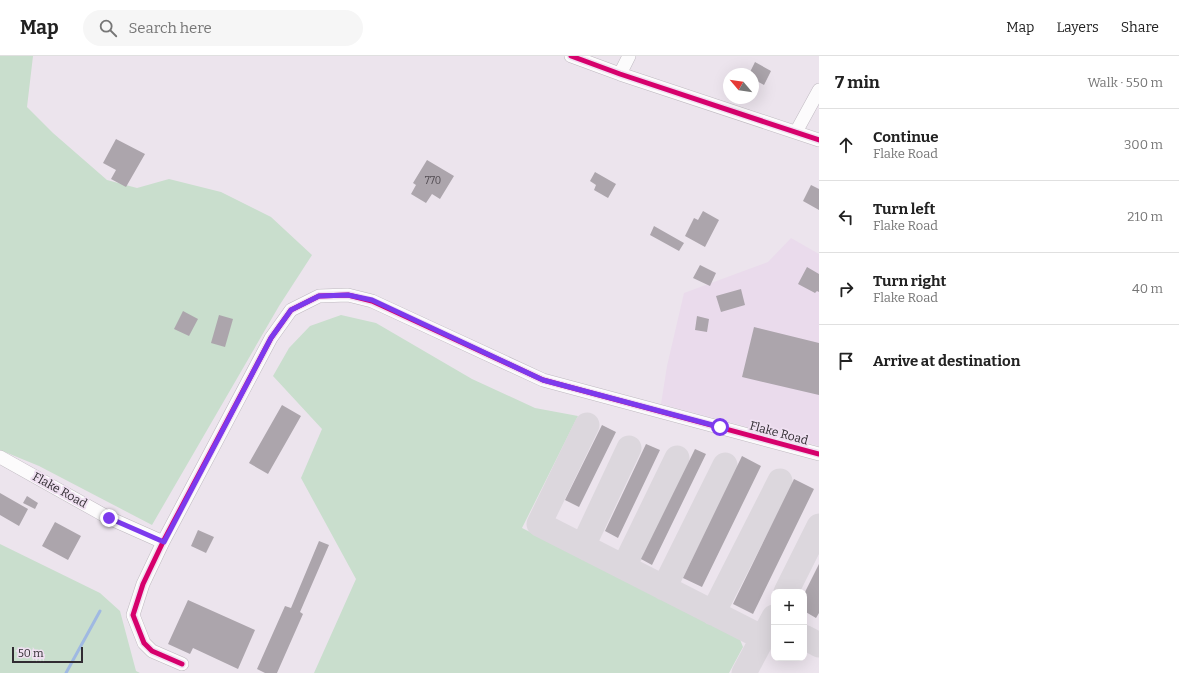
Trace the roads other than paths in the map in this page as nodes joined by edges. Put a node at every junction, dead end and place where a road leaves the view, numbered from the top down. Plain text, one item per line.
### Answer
1 (571, 56) edge
2 (629, 56) edge
3 (620, 74) junction
4 (819, 90) edge
5 (796, 132) junction
6 (819, 140) edge
7 (819, 454) edge
8 (0, 457) edge
9 (164, 542) junction
10 (182, 664) dead end

1 - 3 street
2 - 3 street
3 - 5 street
4 - 5 street
5 - 6 street
7 - 9 street, Flake Road
8 - 9 street, Flake Road
9 - 10 street, Flake Road

